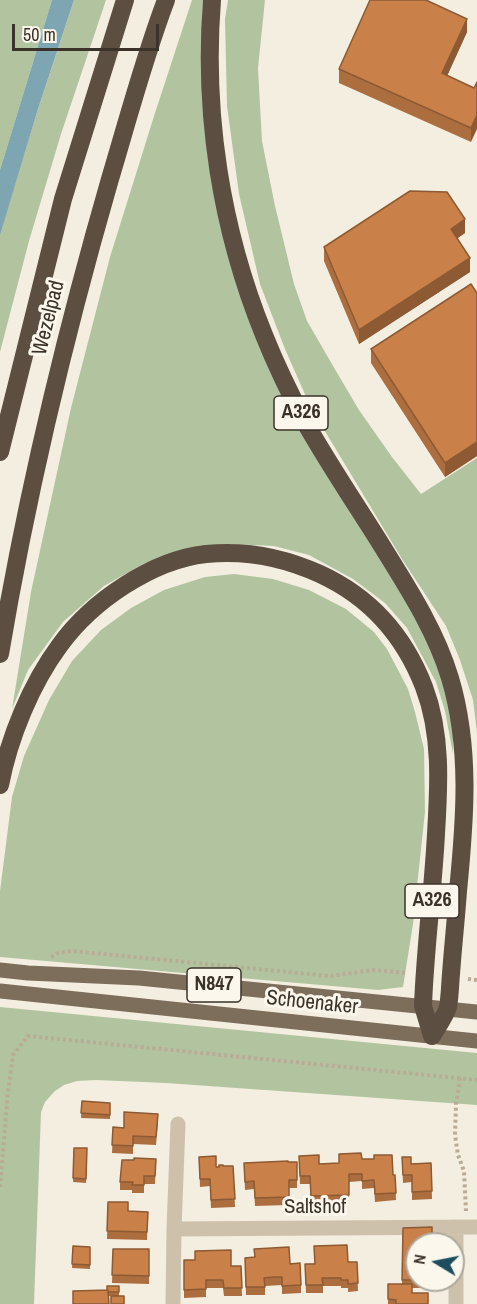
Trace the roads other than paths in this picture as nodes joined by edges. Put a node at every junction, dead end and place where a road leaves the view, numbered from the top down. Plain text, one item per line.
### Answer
1 (125, 0) edge
2 (166, 0) edge
3 (212, 0) edge
4 (0, 452) edge
5 (0, 654) edge
6 (0, 785) edge
7 (2, 970) edge
8 (0, 991) edge
9 (423, 1006) junction
10 (448, 1008) junction
11 (477, 1012) edge
12 (432, 1036) junction
13 (477, 1041) edge
14 (178, 1124) dead end
15 (466, 1227) edge
16 (174, 1229) junction
17 (174, 1304) edge
18 (456, 1304) edge

1 - 4 highway, Wezelpad
2 - 5 highway, Wezelpad
3 - 10 highway, A326
6 - 9 highway, A326
7 - 9 main road, Schoenaker / N847
8 - 12 main road, Schoenaker / N847
9 - 10 main road, Schoenaker / N847
9 - 12 highway, A326
10 - 11 main road, Schoenaker / N847
10 - 12 highway, A326
12 - 13 main road, Schoenaker / N847
14 - 16 street
15 - 16 street, Saltshof
15 - 18 street
16 - 17 street

